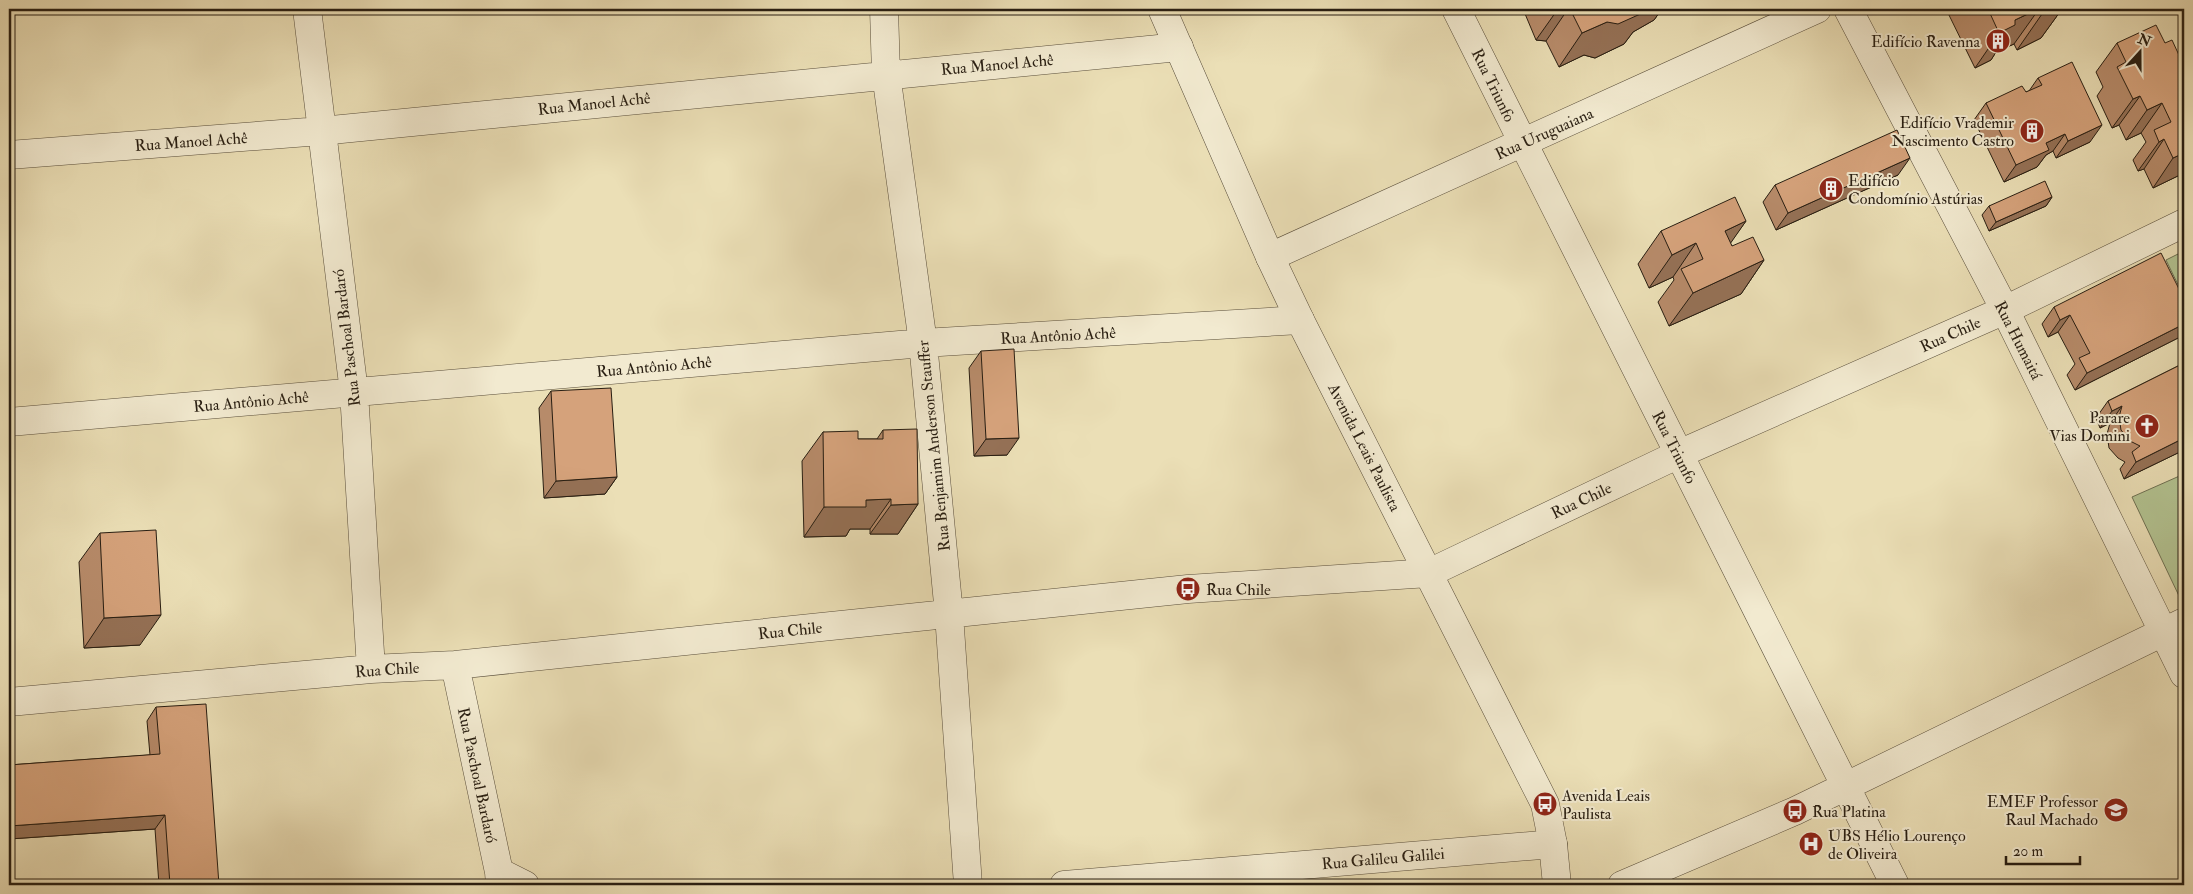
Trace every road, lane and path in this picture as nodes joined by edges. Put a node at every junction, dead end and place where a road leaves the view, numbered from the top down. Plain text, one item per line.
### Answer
1 (307, 9) edge
2 (884, 9) edge
3 (1162, 9) edge
4 (1456, 9) edge
5 (1817, 9) edge
6 (1848, 9) edge
7 (1179, 47) junction
8 (886, 74) junction
9 (321, 131) junction
10 (1522, 143) junction
11 (9, 155) edge
12 (2184, 223) edge
13 (1270, 257) junction
14 (2005, 310) junction
15 (1300, 320) junction
16 (923, 343) junction
17 (354, 392) junction
18 (9, 422) edge
19 (1679, 454) junction
20 (1429, 572) junction
21 (949, 614) junction
22 (2174, 627) edge
23 (455, 665) junction
24 (371, 669) junction
25 (2184, 674) edge
26 (9, 702) edge
27 (1846, 786) junction
28 (1553, 844) junction
29 (499, 878) edge
30 (525, 885) edge
31 (968, 885) edge
32 (1064, 885) edge
33 (1557, 885) edge
34 (1622, 885) edge
35 (1895, 885) edge

1 - 9 street, Rua Paschoal Bardaró
2 - 8 street, Rua Benjamim Anderson Stauffer
3 - 7 street, Avenida Leais Paulista
4 - 10 street, Rua Triunfo
5 - 10 street, Rua Uruguaiana
6 - 14 street, Rua Humaitá
7 - 8 street, Rua Manoel Achê
7 - 13 street, Avenida Leais Paulista
8 - 9 street, Rua Manoel Achê
8 - 16 street, Rua Benjamim Anderson Stauffer
9 - 11 street, Rua Manoel Achê
9 - 17 street, Rua Paschoal Bardaró
10 - 13 street, Rua Uruguaiana
10 - 19 street, Rua Triunfo
12 - 14 street, Rua Chile
13 - 15 street, Avenida Leais Paulista
14 - 19 street, Rua Chile
14 - 22 street, Rua Humaitá
15 - 16 street, Rua Antônio Achê
15 - 20 street, Avenida Leais Paulista
16 - 17 street, Rua Antônio Achê
16 - 21 street, Rua Benjamim Anderson Stauffer
17 - 18 street, Rua Antônio Achê
17 - 24 street, Rua Paschoal Bardaró
19 - 20 street, Rua Chile
19 - 27 street, Rua Triunfo
20 - 21 street, Rua Chile
20 - 28 street, Avenida Leais Paulista
21 - 23 street, Rua Chile
21 - 31 street, Rua Benjamim Anderson Stauffer
22 - 25 street, Rua Humaitá
22 - 27 street
23 - 24 street, Rua Chile
23 - 29 street, Rua Paschoal Bardaró
24 - 26 street, Rua Chile
27 - 34 street
27 - 35 street, Rua Triunfo
28 - 32 street, Rua Galileu Galilei
28 - 33 street, Avenida Leais Paulista
29 - 30 street

